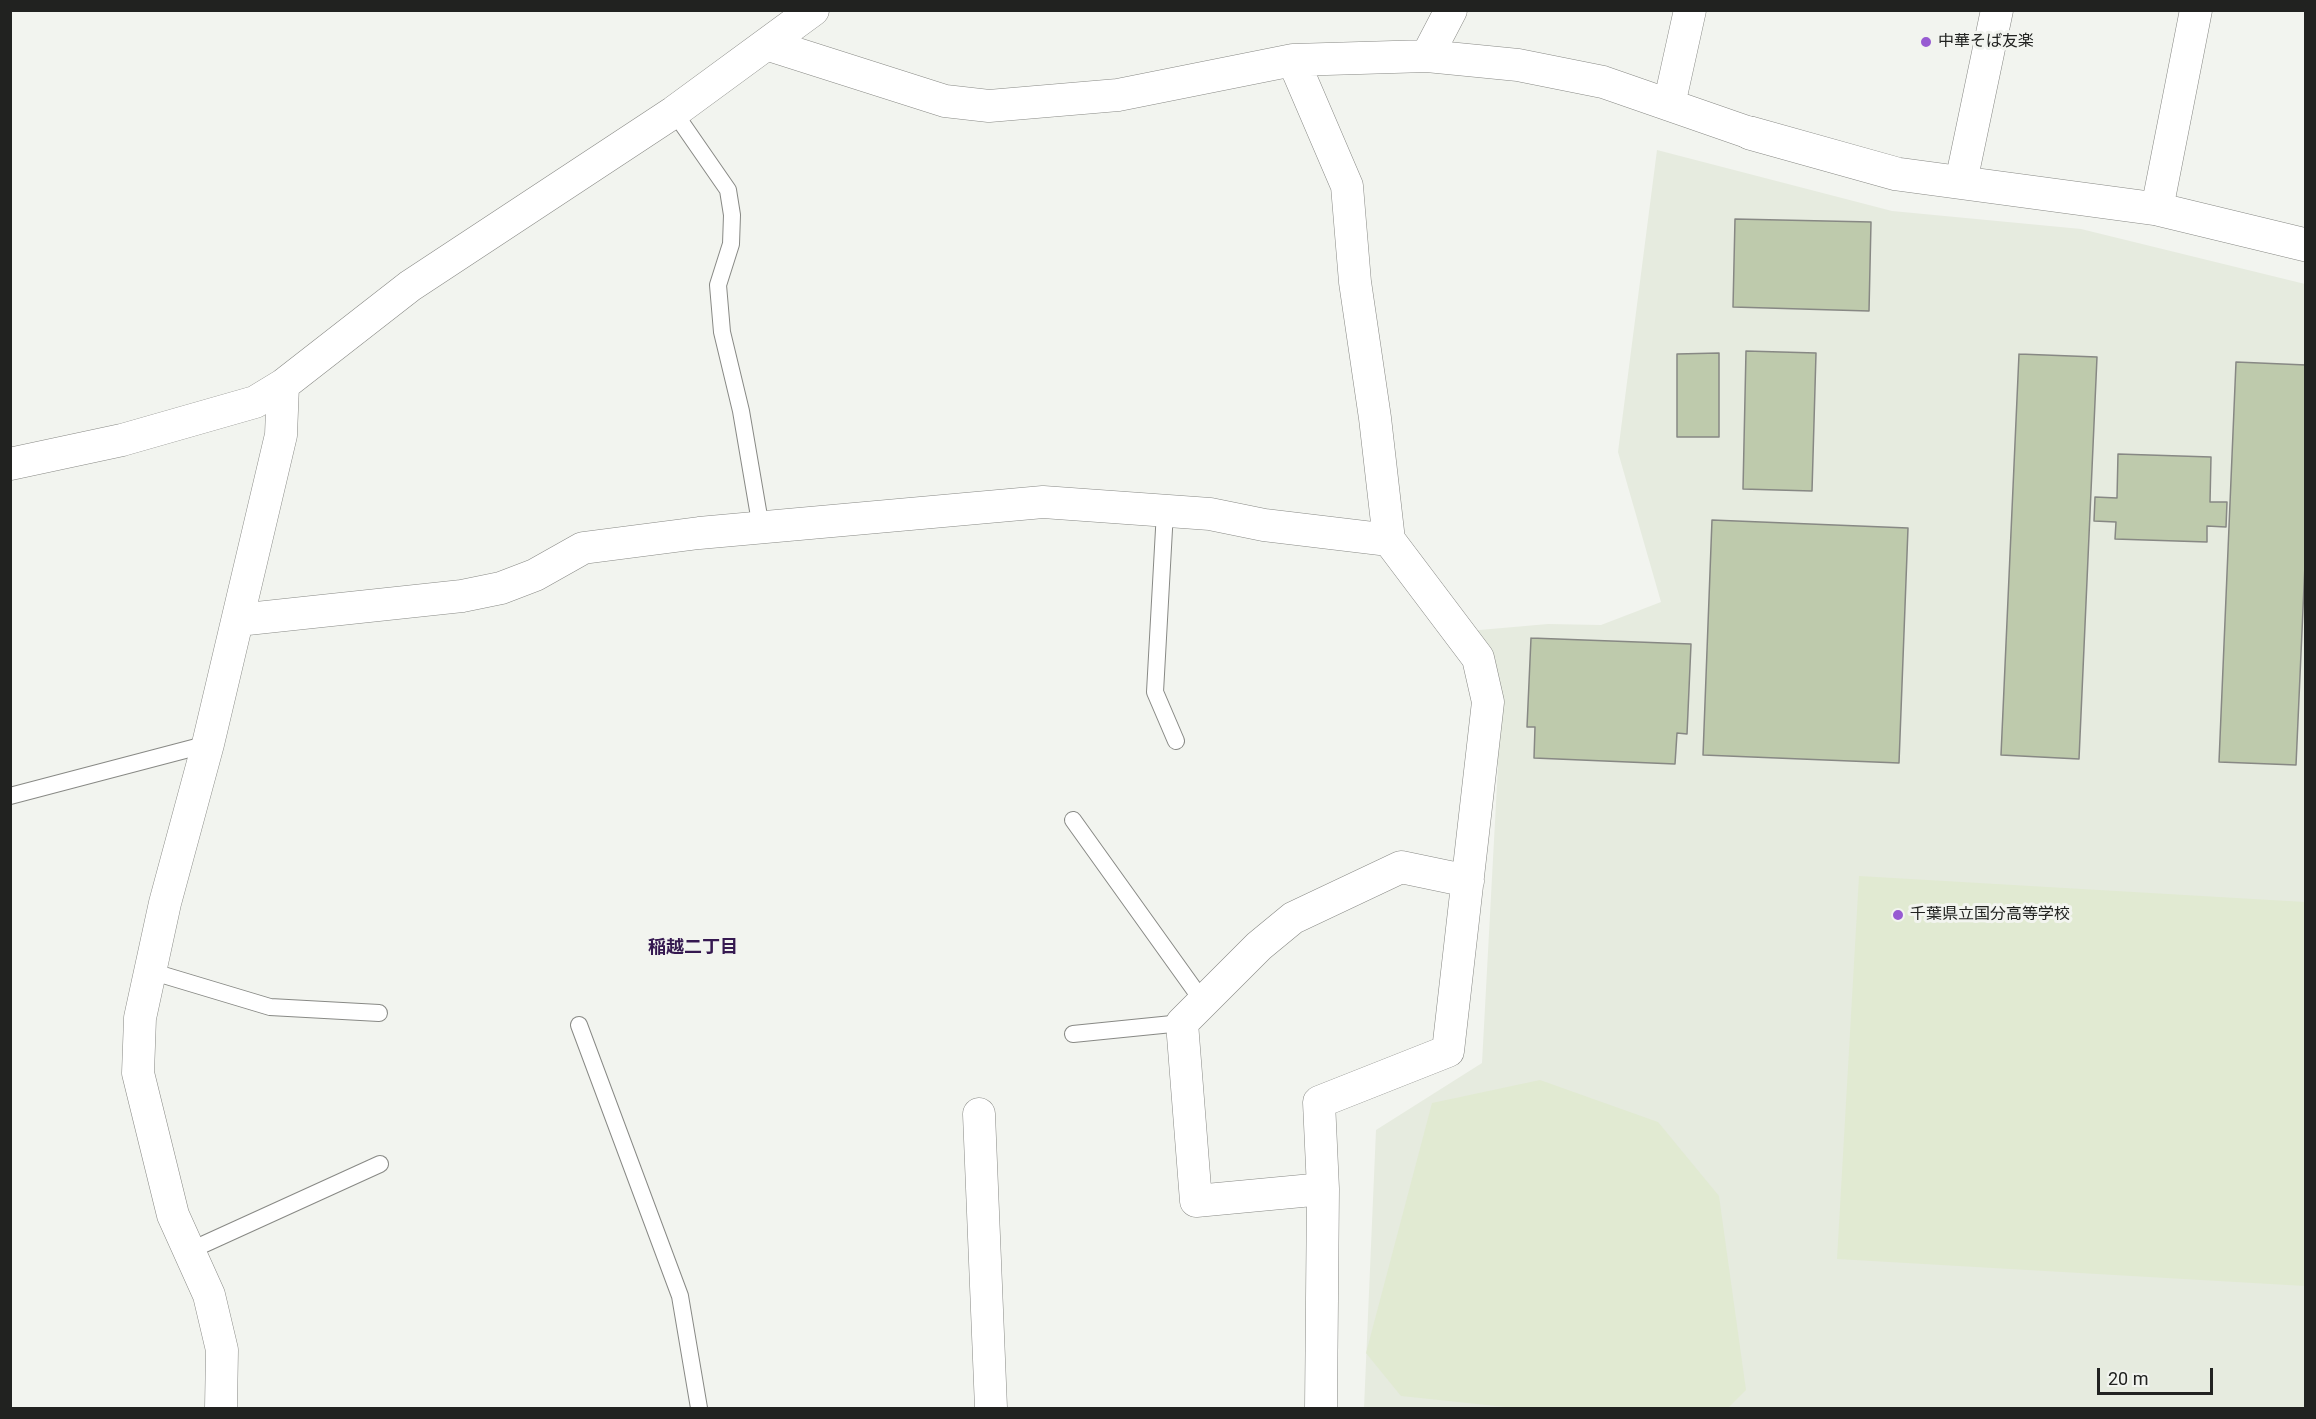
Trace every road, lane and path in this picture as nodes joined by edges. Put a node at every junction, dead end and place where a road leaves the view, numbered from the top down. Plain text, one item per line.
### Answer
1 (813, 10) edge
2 (1451, 10) edge
3 (1690, 10) edge
4 (1997, 10) edge
5 (2196, 10) edge
6 (769, 45) junction
7 (1427, 56) junction
8 (1293, 60) junction
9 (1669, 105) junction
10 (674, 112) junction
11 (1750, 133) joint
12 (1961, 182) junction
13 (2157, 209) junction
14 (2306, 245) edge
15 (284, 385) junction
16 (10, 464) edge
17 (1165, 511) junction
18 (761, 528) junction
19 (1389, 540) junction
20 (238, 620) junction
21 (1176, 741) dead end
22 (208, 744) junction
23 (10, 796) edge
24 (1073, 820) dead end
25 (1467, 881) junction
26 (150, 972) junction
27 (379, 1013) dead end
28 (1193, 1013) junction
29 (579, 1025) dead end
30 (1073, 1034) dead end
31 (979, 1114) dead end
32 (380, 1164) dead end
33 (1323, 1189) junction
34 (189, 1251) junction
35 (221, 1408) edge
36 (699, 1408) edge
37 (991, 1408) edge
38 (1321, 1408) edge

1 - 6 street
2 - 7 street
3 - 9 street
4 - 12 street
5 - 13 street
6 - 8 street
6 - 10 street
7 - 8 street
7 - 9 street
8 - 19 street
9 - 11 street
10 - 15 street
10 - 18 lane
11 - 12 street
12 - 13 street
13 - 14 street
15 - 16 street
15 - 20 street
17 - 18 street
17 - 19 street
17 - 21 lane
18 - 20 street
19 - 25 street
20 - 22 street
22 - 23 lane
22 - 26 street
24 - 28 lane
25 - 28 street
25 - 33 street
26 - 27 lane
26 - 34 street
28 - 30 lane
28 - 33 street
29 - 36 lane
31 - 37 street
32 - 34 lane
33 - 38 street
34 - 35 street

